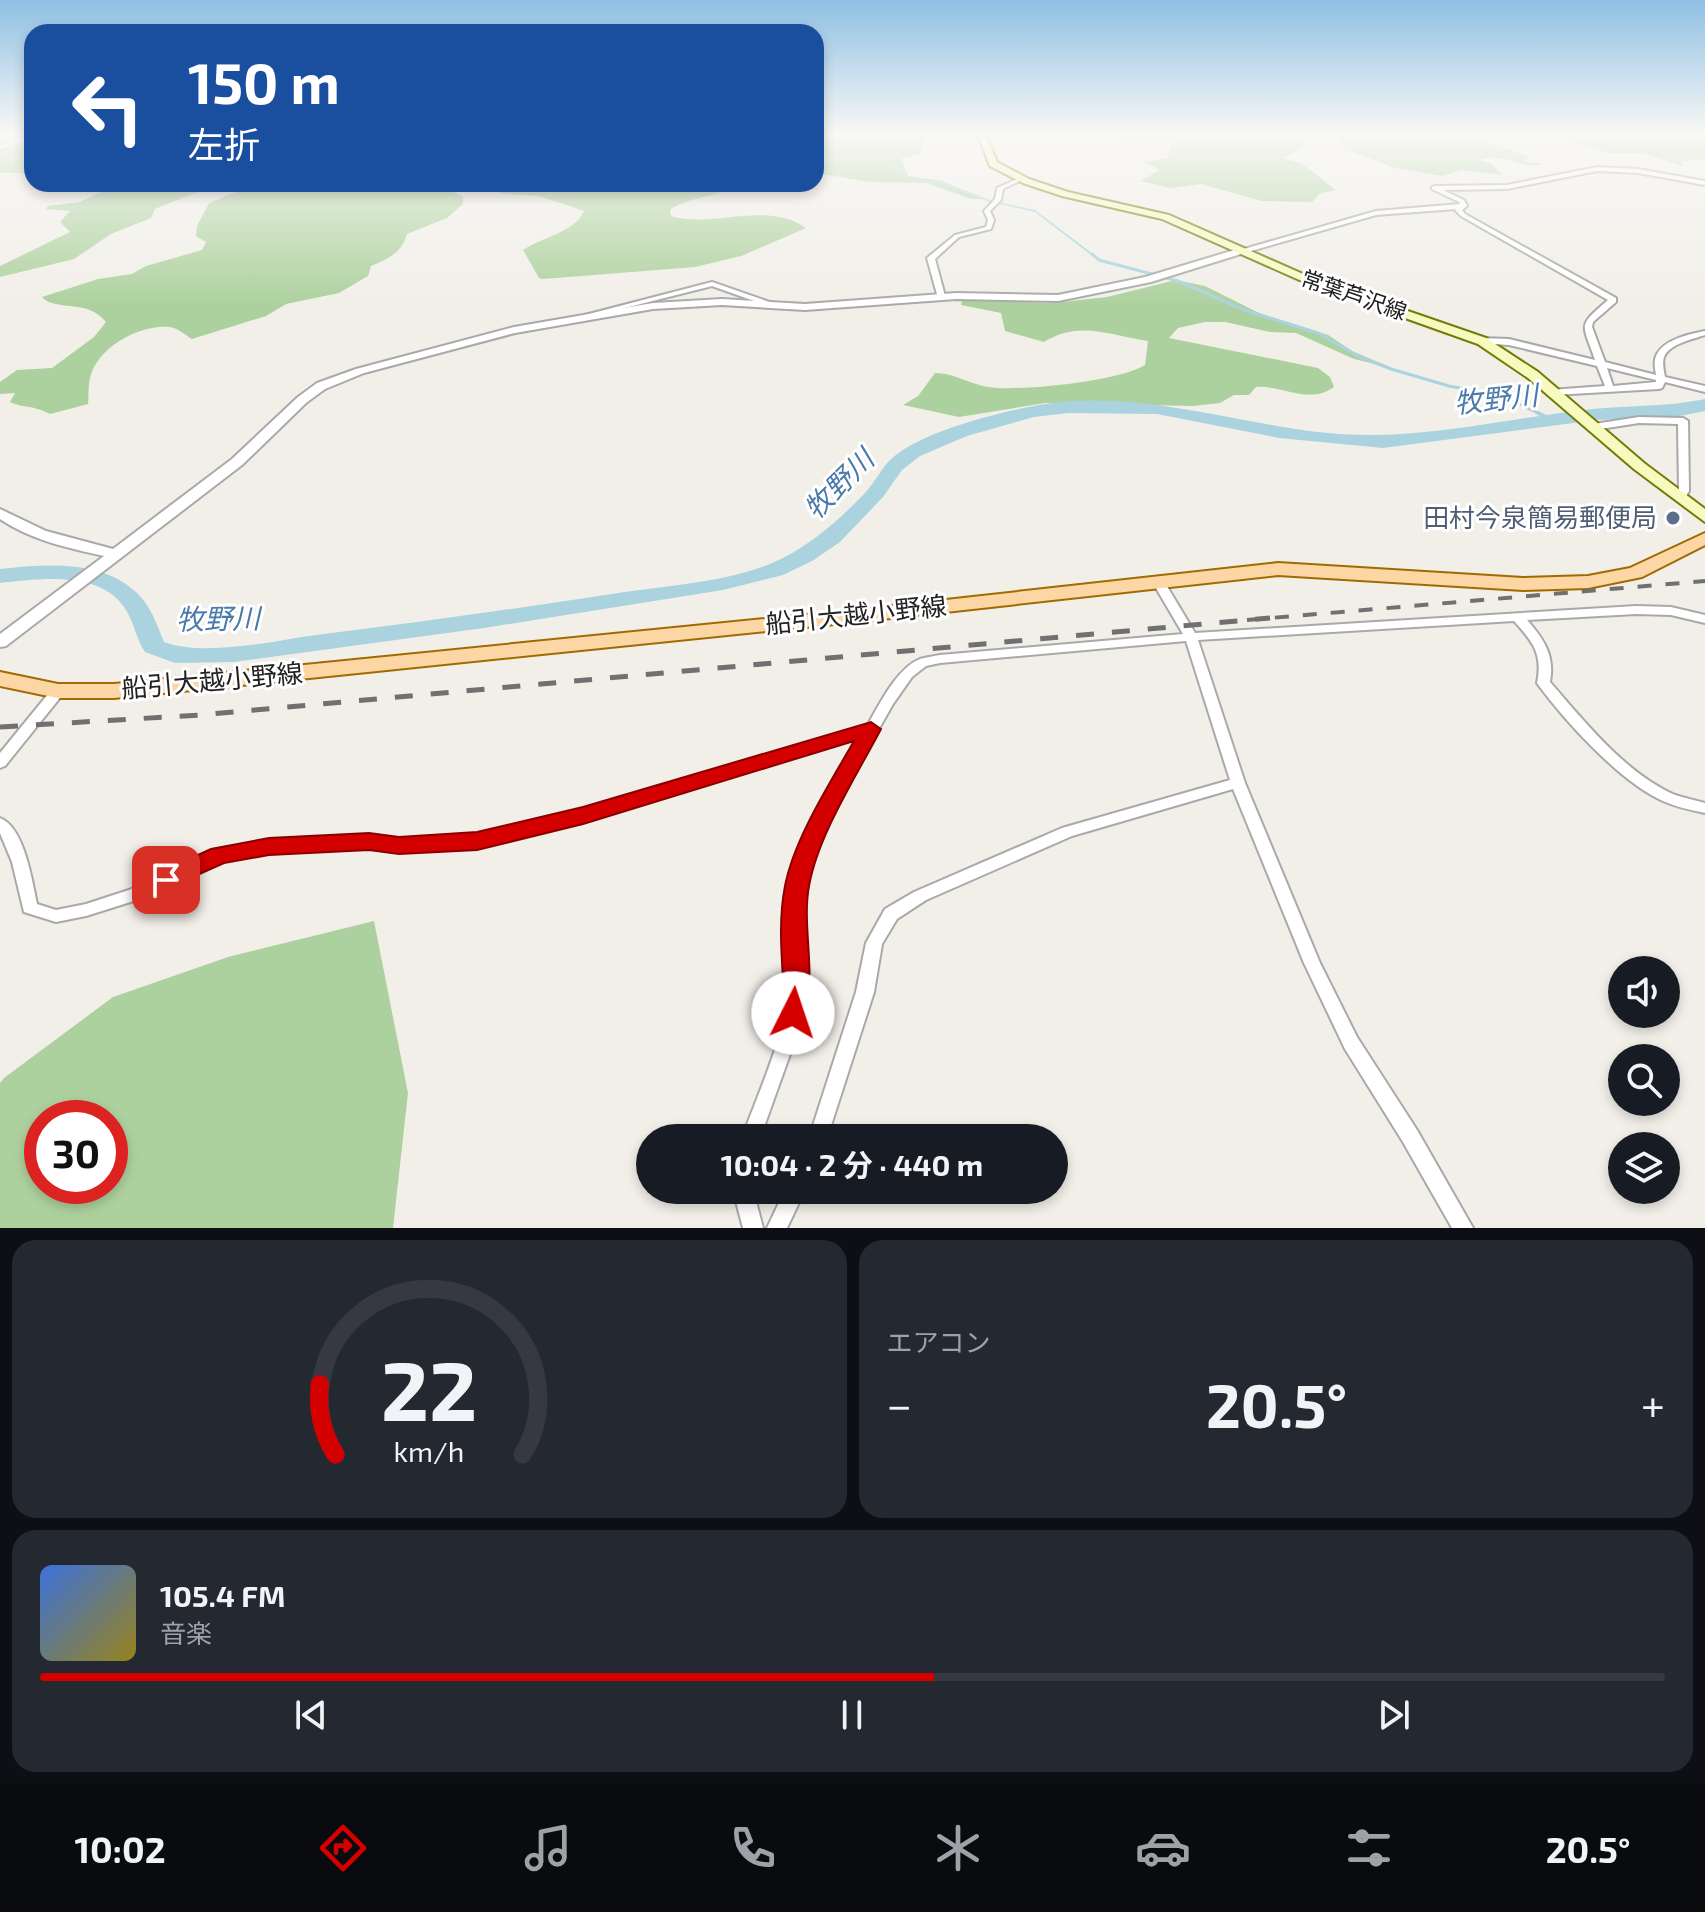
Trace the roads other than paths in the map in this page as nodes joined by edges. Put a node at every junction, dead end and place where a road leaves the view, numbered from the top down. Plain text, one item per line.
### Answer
1 (1000, 190) edge
2 (1054, 190) edge
3 (1439, 190) edge
4 (1464, 206) junction
5 (1241, 251) junction
6 (941, 296) junction
7 (774, 305) junction
8 (589, 315) junction
9 (1705, 333) edge
10 (1482, 341) junction
11 (1601, 365) junction
12 (1662, 379) junction
13 (1610, 389) junction
14 (1705, 389) edge
15 (1553, 392) junction
16 (1594, 427) junction
17 (1680, 498) junction
18 (0, 513) edge
19 (1705, 517) edge
20 (1705, 538) edge
21 (117, 554) junction
22 (1159, 583) junction
23 (1517, 617) junction
24 (1705, 619) edge
25 (1191, 637) junction
26 (0, 642) edge
27 (0, 679) edge
28 (58, 691) junction
29 (871, 729) junction
30 (0, 763) edge
31 (1238, 783) junction
32 (1705, 808) edge
33 (0, 823) edge
34 (756, 1124) edge
35 (823, 1124) edge
36 (747, 1204) edge
37 (788, 1204) edge
38 (753, 1228) edge
39 (777, 1228) edge
40 (1463, 1228) edge

1 - 6 street
2 - 5 main road, 常葉芦沢線
3 - 4 street
4 - 5 street
4 - 11 street
5 - 6 street
5 - 10 main road, 常葉芦沢線
6 - 7 street
7 - 8 street
7 - 8 street
8 - 21 street
9 - 12 street
10 - 11 street
10 - 15 main road, 常葉芦沢線
11 - 12 street
11 - 13 street
12 - 13 street
12 - 14 street
13 - 15 street
15 - 16 main road, 常葉芦沢線
16 - 17 main road, 常葉芦沢線
16 - 17 street
17 - 19 main road, 常葉芦沢線
18 - 21 street
20 - 22 main road, 船引大越小野線
21 - 26 street
22 - 25 street
22 - 28 main road, 船引大越小野線
23 - 24 street
23 - 25 street
23 - 32 street
25 - 29 street
25 - 31 street
27 - 28 main road, 船引大越小野線
28 - 30 street
29 - 33 street
29 - 34 street
31 - 35 street
31 - 40 street
36 - 38 street
37 - 39 street

